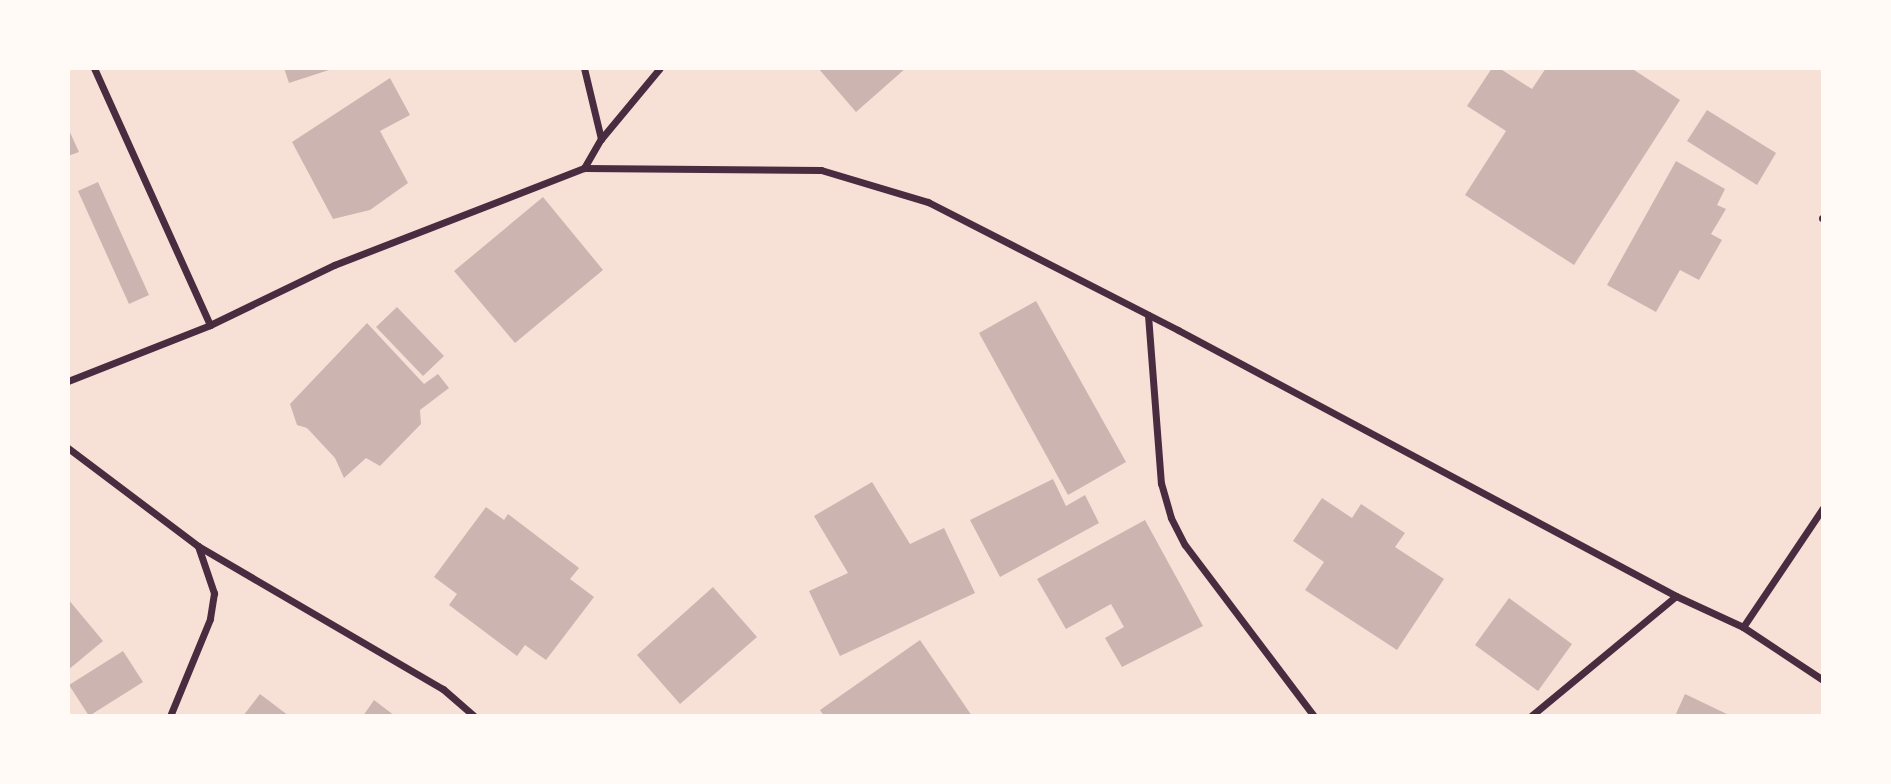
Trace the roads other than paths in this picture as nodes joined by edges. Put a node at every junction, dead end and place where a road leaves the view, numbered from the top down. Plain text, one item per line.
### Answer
1 (94, 68) edge
2 (584, 68) edge
3 (660, 68) edge
4 (601, 139) junction
5 (584, 168) junction
6 (1148, 315) junction
7 (210, 326) junction
8 (68, 381) edge
9 (68, 448) edge
10 (1823, 508) edge
11 (198, 546) junction
12 (1676, 596) junction
13 (1743, 627) junction
14 (1823, 680) edge
15 (170, 716) edge
16 (474, 716) edge
17 (1314, 716) edge
18 (1531, 716) edge

1 - 7 street
2 - 4 street
3 - 4 street
4 - 5 street
5 - 6 street
5 - 7 street
6 - 12 street
6 - 17 street
7 - 8 street
9 - 11 street
10 - 13 street
11 - 15 street
11 - 16 street
12 - 13 street
12 - 18 street
13 - 14 street

